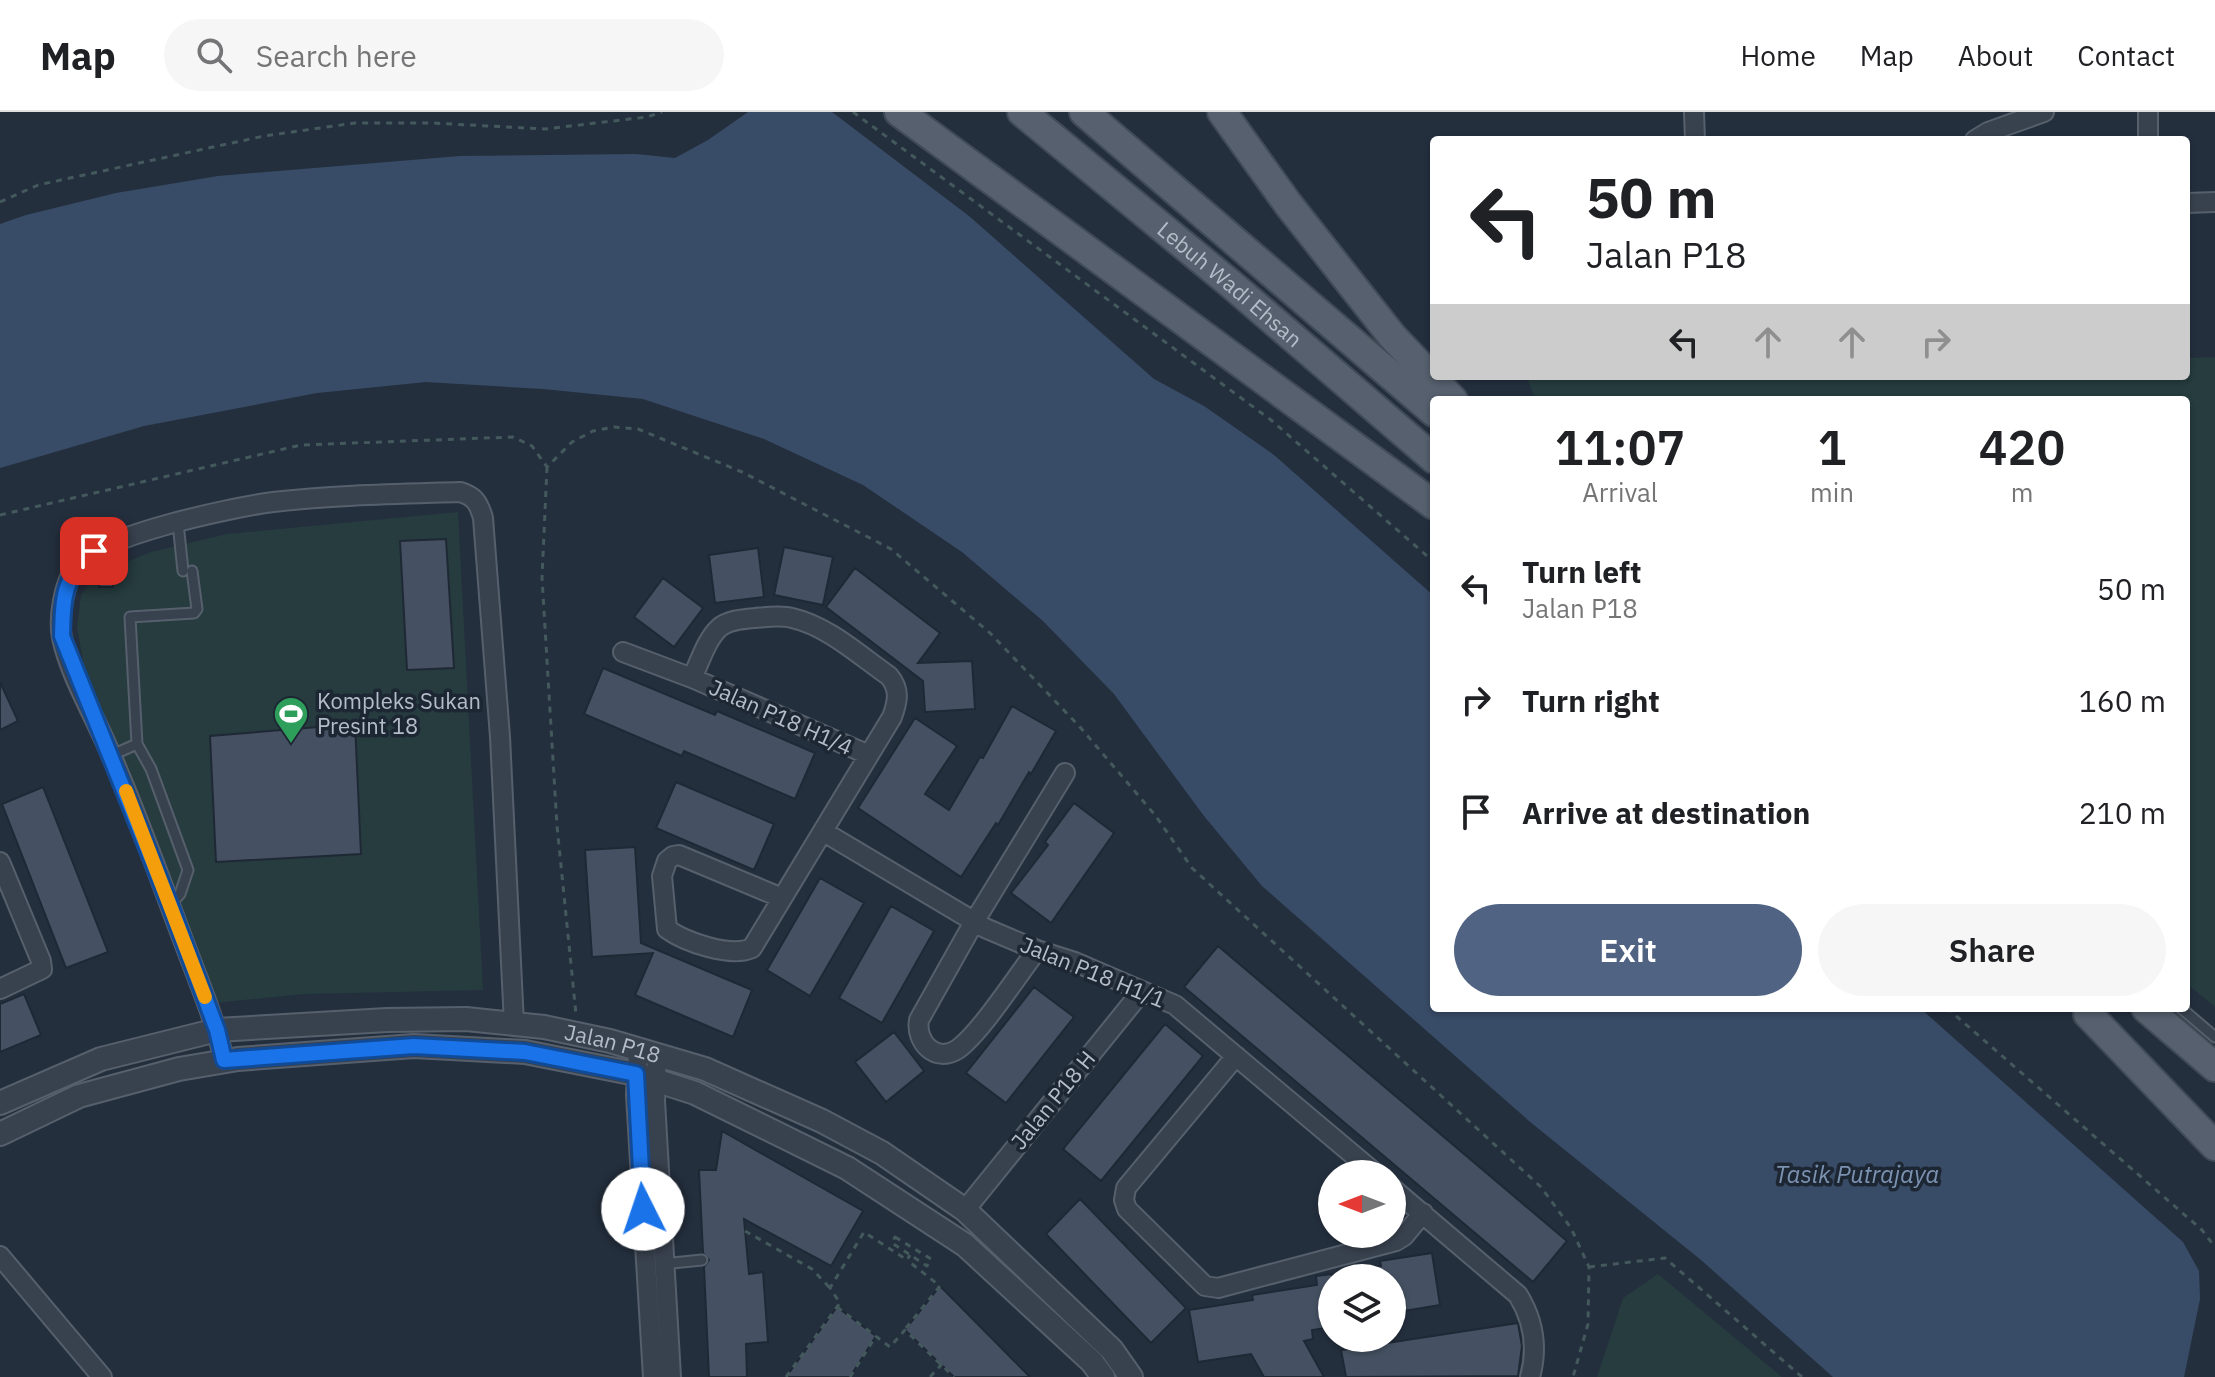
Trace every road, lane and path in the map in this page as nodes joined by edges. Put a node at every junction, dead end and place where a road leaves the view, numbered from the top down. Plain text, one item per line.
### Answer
1 (662, 112) edge
2 (853, 112) edge
3 (899, 112) edge
4 (1022, 112) edge
5 (1084, 112) edge
6 (1222, 112) edge
7 (1694, 112) edge
8 (2044, 112) edge
9 (2148, 112) edge
10 (646, 115) edge
11 (1695, 136) edge
12 (1982, 136) edge
13 (2148, 136) edge
14 (0, 202) edge
15 (2215, 202) edge
16 (2190, 203) edge
17 (1430, 376) edge
18 (1434, 380) edge
19 (1449, 396) edge
20 (1430, 409) edge
21 (1430, 456) edge
22 (547, 467) dead end
23 (1430, 502) edge
24 (178, 523) junction
25 (1430, 559) edge
26 (623, 652) dead end
27 (692, 678) junction
28 (137, 744) junction
29 (112, 755) junction
30 (869, 755) junction
31 (1065, 773) dead end
32 (824, 832) junction
33 (0, 862) edge
34 (7, 898) edge
35 (782, 898) junction
36 (170, 905) junction
37 (974, 922) junction
38 (1037, 950) junction
39 (0, 989) edge
40 (1142, 991) junction
41 (1952, 1012) edge
42 (2086, 1012) edge
43 (2086, 1012) edge
44 (2151, 1012) edge
45 (2186, 1012) edge
46 (514, 1024) junction
47 (217, 1030) junction
48 (580, 1035) junction
49 (2215, 1037) edge
50 (647, 1051) junction
51 (1236, 1056) junction
52 (224, 1060) junction
53 (2215, 1067) edge
54 (646, 1076) junction
55 (0, 1103) edge
56 (2215, 1122) edge
57 (0, 1134) edge
58 (2215, 1146) edge
59 (1359, 1160) edge
60 (1406, 1199) edge
61 (965, 1210) junction
62 (1423, 1213) junction
63 (745, 1231) dead end
64 (2215, 1247) edge
65 (0, 1256) edge
66 (909, 1257) junction
67 (702, 1260) dead end
68 (656, 1265) junction
69 (1589, 1267) dead end
70 (830, 1288) junction
71 (837, 1307) junction
72 (905, 1330) junction
73 (876, 1336) junction
74 (942, 1364) junction
75 (102, 1377) edge
76 (653, 1377) edge
77 (671, 1377) edge
78 (786, 1377) edge
79 (850, 1377) edge
80 (930, 1377) edge
81 (954, 1377) edge
82 (1103, 1377) edge
83 (1131, 1377) edge
84 (1530, 1377) edge
85 (1802, 1377) edge

1 - 10 path
2 - 25 path
3 - 23 main road
4 - 21 main road, Lebuh Wadi Ehsan
5 - 20 main road, Lebuh Wadi Ehsan
6 - 17 main road
7 - 11 street
8 - 12 street
9 - 13 street
10 - 14 path
15 - 16 street
18 - 19 main road
22 - 48 path
24 - 28 lane
24 - 29 street
24 - 46 street
26 - 27 street, Jalan P18 H1/4
27 - 30 street, Jalan P18 H1/4
27 - 30 street, Jalan P18 H1/4
28 - 29 lane
28 - 36 lane
29 - 36 street
30 - 32 street, Jalan P18 H1/4
31 - 37 street
32 - 35 street, Jalan P18 H1/4
32 - 37 street, Jalan P18 H1/1
33 - 34 street
34 - 39 street
35 - 35 street, Jalan P18 H1/4
36 - 47 street
37 - 38 street, Jalan P18 H1/1
37 - 38 street
38 - 40 street, Jalan P18 H1/1
40 - 51 street, Jalan P18 H1/1
40 - 61 street, Jalan P18 H
41 - 64 path
42 - 56 main road
43 - 58 main road
44 - 53 main road
45 - 49 lane
46 - 47 street, Jalan P18
46 - 48 street, Jalan P18
47 - 52 street
47 - 55 street, Jalan P18
48 - 50 street, Jalan P18
50 - 54 street
50 - 61 street, Jalan P18
51 - 59 street, Jalan P18 H1/1
51 - 62 street
52 - 54 street, Jalan P18
52 - 57 street, Jalan P18
54 - 68 street
54 - 82 street, Jalan P18
60 - 62 street
61 - 83 street, Jalan P18
62 - 84 street
63 - 70 path
65 - 75 street
66 - 66 path
66 - 70 path
66 - 72 path
67 - 68 lane
68 - 76 street
68 - 77 street
69 - 85 path
70 - 71 path
71 - 73 path
71 - 78 path
72 - 73 path
72 - 74 path
73 - 79 path
74 - 80 path
74 - 81 path

